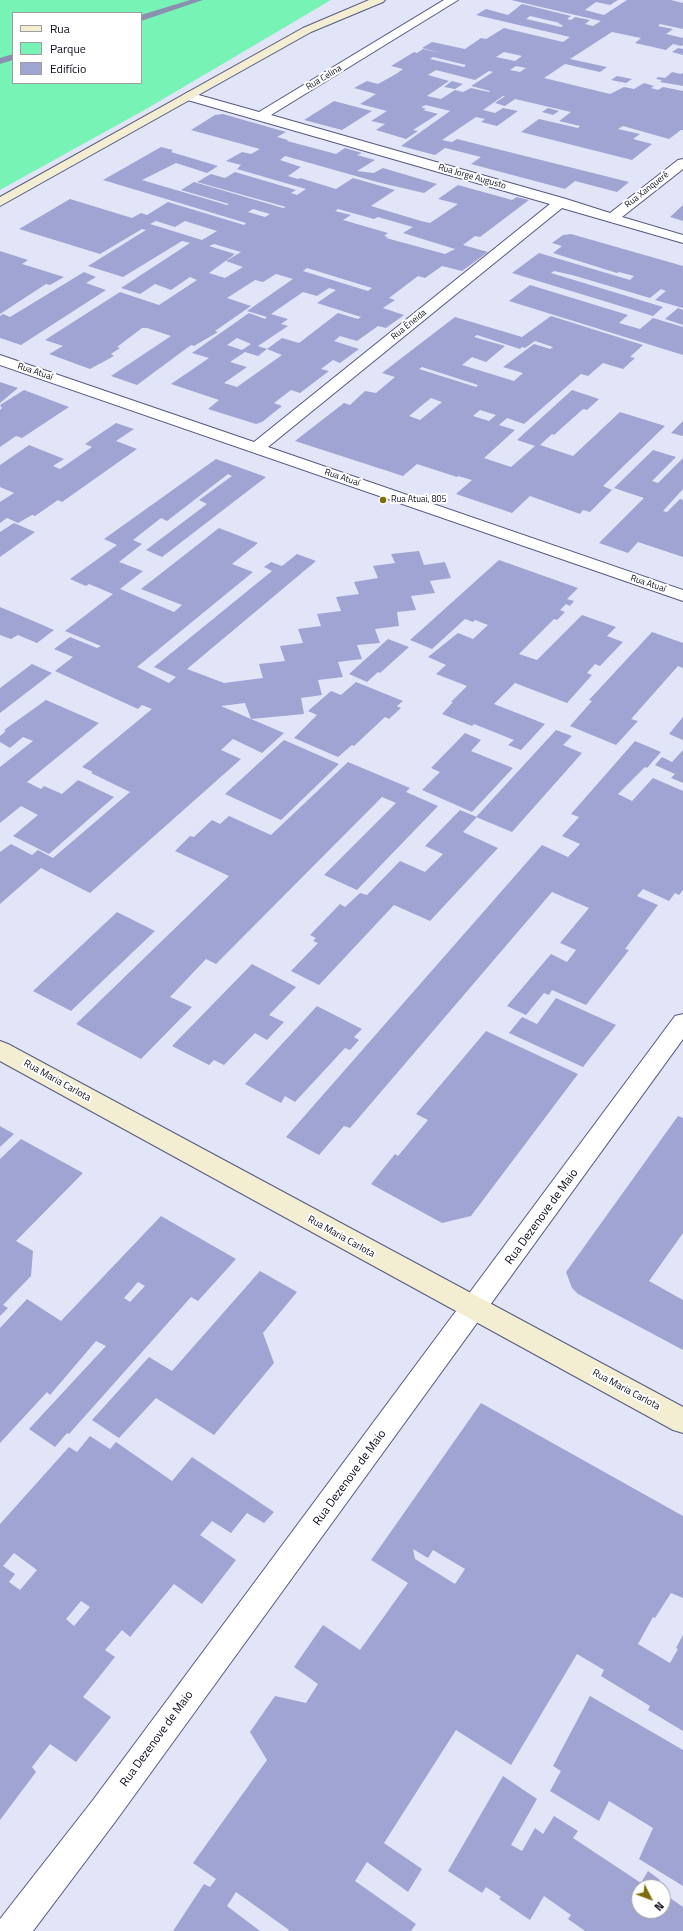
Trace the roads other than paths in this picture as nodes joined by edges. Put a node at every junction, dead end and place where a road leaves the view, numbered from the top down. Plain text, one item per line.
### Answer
1 (379, 0) edge
2 (452, 0) edge
3 (331, 7) dead end
4 (307, 30) junction
5 (188, 96) junction
6 (261, 116) junction
7 (683, 162) edge
8 (0, 202) edge
9 (561, 202) junction
10 (612, 218) junction
11 (683, 239) edge
12 (0, 360) edge
13 (256, 448) junction
14 (683, 596) edge
15 (683, 1022) edge
16 (0, 1050) edge
17 (474, 1309) junction
18 (683, 1421) edge
19 (12, 1931) edge

1 - 4 street
2 - 6 street, Rua Celina
3 - 4 street
4 - 5 street
5 - 6 street
5 - 8 street
6 - 9 street, Rua Jorge Augusto
7 - 10 street, Rua Xanquerê
9 - 10 street, Rua Jorge Augusto
9 - 13 street, Rua Êneida
10 - 11 street, Rua Jorge Augusto
12 - 13 street, Rua Atuaí
13 - 14 street, Rua Atuaí
15 - 17 street, Rua Dezenove de Maio
16 - 17 street, Rua Maria Carlota
17 - 18 street, Rua Maria Carlota
17 - 19 street, Rua Dezenove de Maio

